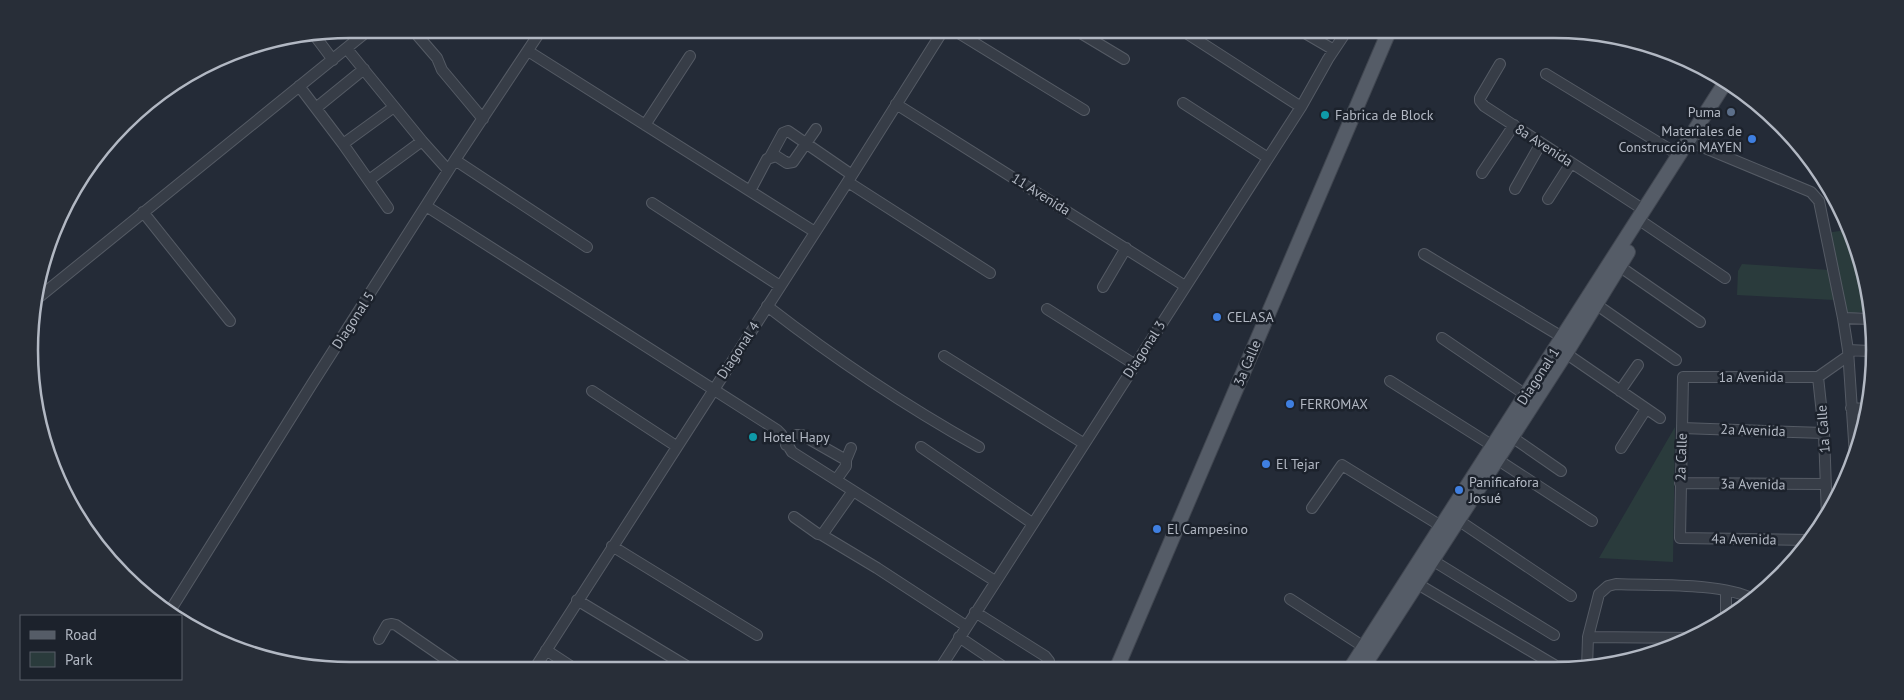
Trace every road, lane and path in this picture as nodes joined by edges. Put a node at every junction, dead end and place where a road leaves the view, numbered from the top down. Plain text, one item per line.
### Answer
1 (360, 38) edge
2 (420, 38) edge
3 (536, 38) edge
4 (938, 38) edge
5 (967, 38) edge
6 (1089, 38) edge
7 (1194, 38) edge
8 (1313, 38) edge
9 (1342, 38) edge
10 (1386, 38) edge
11 (317, 39) edge
12 (347, 49) junction
13 (1334, 50) junction
14 (528, 51) junction
15 (690, 56) dead end
16 (1124, 59) dead end
17 (333, 60) junction
18 (1500, 64) dead end
19 (364, 69) junction
20 (1546, 74) dead end
21 (299, 86) junction
22 (1723, 87) edge
23 (1730, 91) edge
24 (1183, 103) dead end
25 (896, 104) junction
26 (394, 107) junction
27 (1301, 107) junction
28 (316, 108) junction
29 (1084, 110) dead end
30 (483, 119) junction
31 (645, 125) junction
32 (1514, 125) junction
33 (816, 128) dead end
34 (422, 141) junction
35 (806, 143) junction
36 (1542, 143) junction
37 (1692, 143) junction
38 (343, 144) junction
39 (1679, 155) junction
40 (770, 156) junction
41 (1268, 158) junction
42 (455, 160) junction
43 (1571, 162) junction
44 (448, 170) junction
45 (1482, 173) dead end
46 (850, 178) junction
47 (369, 180) junction
48 (1515, 189) dead end
49 (750, 191) junction
50 (1548, 199) dead end
51 (652, 203) dead end
52 (426, 206) junction
53 (388, 208) dead end
54 (143, 212) junction
55 (1646, 212) junction
56 (815, 232) junction
57 (587, 247) dead end
58 (1625, 247) junction
59 (1126, 248) junction
60 (1424, 254) dead end
61 (1619, 266) junction
62 (990, 274) dead end
63 (1725, 278) dead end
64 (780, 286) junction
65 (1185, 286) junction
66 (1103, 287) dead end
67 (43, 295) edge
68 (1597, 304) junction
69 (767, 306) junction
70 (1047, 309) dead end
71 (1843, 318) junction
72 (1865, 319) edge
73 (230, 322) dead end
74 (1700, 322) dead end
75 (1442, 338) dead end
76 (1564, 345) junction
77 (1866, 351) edge
78 (1848, 353) junction
79 (944, 356) dead end
80 (1676, 360) dead end
81 (1134, 364) junction
82 (1638, 365) dead end
83 (1683, 377) joint
84 (1818, 377) junction
85 (1390, 381) dead end
86 (712, 390) junction
87 (1620, 390) junction
88 (592, 391) dead end
89 (1526, 394) junction
90 (1646, 408) junction
91 (1852, 408) junction
92 (1860, 409) edge
93 (1660, 418) dead end
94 (1682, 428) junction
95 (1824, 433) junction
96 (1512, 437) junction
97 (1854, 438) edge
98 (1083, 443) junction
99 (786, 445) junction
100 (676, 446) junction
101 (921, 447) dead end
102 (978, 447) dead end
103 (851, 448) dead end
104 (1620, 448) dead end
105 (1493, 453) junction
106 (846, 460) junction
107 (1561, 471) dead end
108 (836, 480) junction
109 (1680, 483) junction
110 (1826, 484) junction
111 (853, 491) junction
112 (1827, 503) edge
113 (1312, 508) dead end
114 (794, 518) dead end
115 (1458, 520) junction
116 (1592, 521) dead end
117 (1032, 523) junction
118 (1441, 526) junction
119 (822, 534) junction
120 (1680, 538) joint
121 (1802, 540) edge
122 (612, 546) junction
123 (1432, 560) junction
124 (995, 581) junction
125 (1413, 581) junction
126 (1726, 591) junction
127 (1571, 596) dead end
128 (1745, 597) edge
129 (1290, 599) dead end
130 (577, 600) junction
131 (172, 607) edge
132 (1726, 611) edge
133 (975, 612) junction
134 (966, 626) junction
135 (757, 635) dead end
136 (1554, 635) dead end
137 (959, 637) junction
138 (1588, 637) junction
139 (1676, 638) edge
140 (378, 639) dead end
141 (1364, 647) junction
142 (546, 650) junction
143 (1587, 661) edge
144 (450, 662) edge
145 (538, 662) edge
146 (564, 662) edge
147 (680, 662) edge
148 (943, 662) edge
149 (996, 662) edge
150 (1048, 662) edge
151 (1119, 662) edge
152 (1360, 662) edge
153 (1362, 662) edge
154 (1550, 662) edge

1 - 12 street
2 - 30 street
3 - 14 street, Diagonal 5
4 - 25 street, Diagonal 4
5 - 29 street
6 - 16 street
7 - 27 street
8 - 13 street
9 - 13 street, Diagonal 3
10 - 151 main road, 3a Calle
11 - 17 street
12 - 17 street
12 - 19 street
13 - 27 street, Diagonal 3
14 - 30 street, Diagonal 5
14 - 31 street
15 - 31 street
17 - 21 street
18 - 32 street, 8a Avenida
19 - 26 street
19 - 28 street
20 - 39 street
21 - 28 street
21 - 54 street
22 - 37 main road, Diagonal 1
23 - 37 main road, Diagonal 1
24 - 41 street
25 - 46 street, Diagonal 4
25 - 59 street, 11 Avenida
26 - 34 street
26 - 38 street
27 - 41 street, Diagonal 3
28 - 38 street
30 - 42 street, Diagonal 5
31 - 49 street
32 - 36 street, 8a Avenida
32 - 45 street
33 - 35 street
34 - 44 street
34 - 47 street
35 - 40 street
35 - 40 street
35 - 46 street
36 - 43 street, 8a Avenida
36 - 48 street
37 - 39 main road, Diagonal 1
37 - 55 main road, Diagonal 1
37 - 71 street
38 - 47 street
39 - 55 main road, Diagonal 1
40 - 49 street
41 - 65 street, Diagonal 3
42 - 44 street, Diagonal 5
42 - 57 street
43 - 50 street
43 - 55 street, 8a Avenida
44 - 52 street, Diagonal 5
46 - 56 street, Diagonal 4
46 - 62 street
47 - 53 street
49 - 56 street
51 - 64 street
52 - 86 street
52 - 131 street, Diagonal 5
54 - 67 street
54 - 73 street
55 - 58 main road, Diagonal 1
55 - 63 street, 8a Avenida
56 - 64 street, Diagonal 4
58 - 61 main road, Diagonal 1
58 - 76 main road, Diagonal 1
59 - 65 street, 11 Avenida
59 - 66 street
60 - 76 street
61 - 68 main road, Diagonal 1
61 - 74 street
64 - 69 street, Diagonal 4
65 - 81 street, Diagonal 3
68 - 76 main road, Diagonal 1
68 - 80 street
69 - 86 street, Diagonal 4
69 - 102 street
70 - 81 street
71 - 72 street
71 - 78 street
75 - 89 street
76 - 87 street
76 - 89 main road, Diagonal 1
76 - 96 main road, Diagonal 1
77 - 78 street
78 - 84 street
78 - 91 street
79 - 98 street
81 - 98 street, Diagonal 3
82 - 87 street
83 - 84 street, 1a Avenida
83 - 94 street, 2a Calle
84 - 95 street, 1a Calle
85 - 105 street
86 - 99 street
86 - 100 street, Diagonal 4
87 - 90 street
88 - 100 street
89 - 105 main road, Diagonal 1
90 - 93 street
90 - 104 street
91 - 92 street
91 - 97 street
94 - 95 street, 2a Avenida
94 - 109 street, 2a Calle
95 - 110 street, 1a Calle
96 - 105 main road, Diagonal 1
96 - 107 street
98 - 117 street, Diagonal 3
99 - 106 street
99 - 108 street
100 - 122 street, Diagonal 4
101 - 117 street
103 - 106 street
105 - 115 main road, Diagonal 1
105 - 116 street
105 - 118 main road, Diagonal 1
106 - 108 street
108 - 111 street
109 - 110 street, 3a Avenida
109 - 120 street, 2a Calle
110 - 112 street, 1a Calle
111 - 119 street
111 - 124 street
113 - 118 street
114 - 119 street
115 - 123 main road, Diagonal 1
115 - 127 street
117 - 124 street, Diagonal 3
118 - 125 main road, Diagonal 1
119 - 134 street
120 - 121 street, 4a Avenida
122 - 130 street, Diagonal 4
122 - 135 street
123 - 125 main road, Diagonal 1
123 - 136 street
124 - 133 street, Diagonal 3
125 - 141 main road, Diagonal 1
125 - 153 main road, Diagonal 1
125 - 154 street
126 - 128 street
126 - 132 street
126 - 138 street
129 - 141 street
130 - 142 street, Diagonal 4
130 - 147 street
133 - 134 street, Diagonal 3
133 - 150 street
134 - 137 street, Diagonal 3
137 - 148 street, Diagonal 3
137 - 149 street
138 - 139 street
138 - 143 street
140 - 144 street
141 - 152 main road, Diagonal 1
142 - 145 street, Diagonal 4
142 - 146 street

